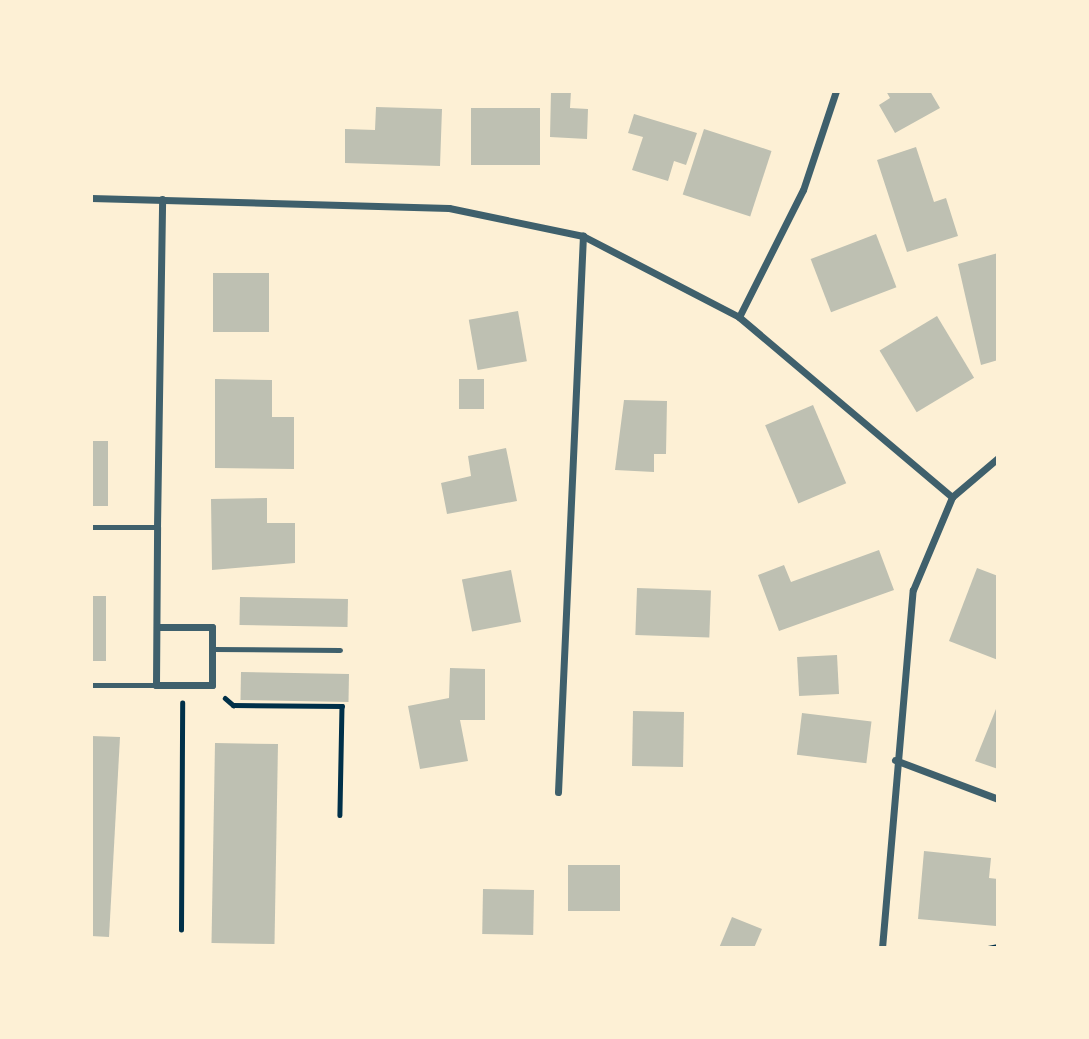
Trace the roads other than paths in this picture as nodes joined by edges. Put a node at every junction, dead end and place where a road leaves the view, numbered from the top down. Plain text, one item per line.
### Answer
1 (836, 91) edge
2 (91, 198) edge
3 (162, 199) junction
4 (583, 236) junction
5 (739, 317) junction
6 (998, 458) edge
7 (952, 497) junction
8 (91, 527) edge
9 (157, 527) junction
10 (157, 627) junction
11 (212, 649) junction
12 (340, 650) dead end
13 (91, 685) edge
14 (156, 685) junction
15 (895, 760) junction
16 (558, 792) dead end
17 (998, 799) edge
18 (882, 948) edge

1 - 5 street
2 - 3 street
3 - 4 street
3 - 9 street
4 - 5 street
4 - 16 street
5 - 7 street
6 - 7 street
7 - 15 street
8 - 9 lane
9 - 10 street
10 - 11 street
10 - 14 street
11 - 12 lane
11 - 14 street
13 - 14 lane
15 - 17 street
15 - 18 street

